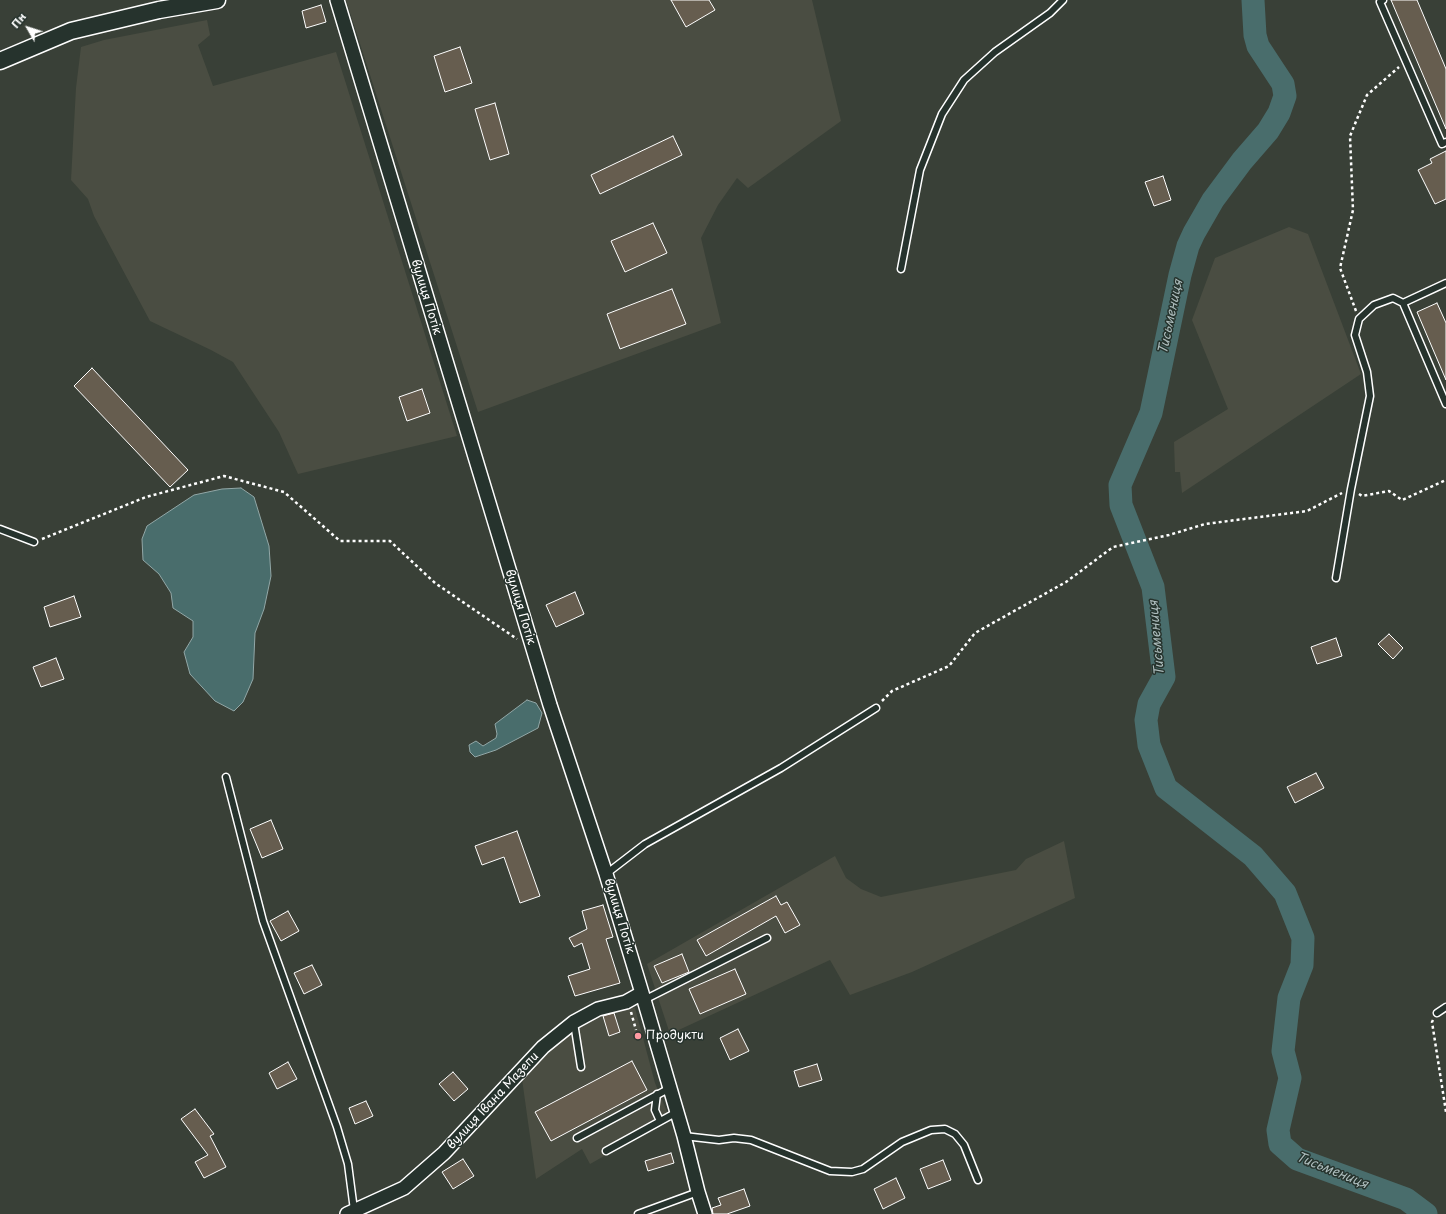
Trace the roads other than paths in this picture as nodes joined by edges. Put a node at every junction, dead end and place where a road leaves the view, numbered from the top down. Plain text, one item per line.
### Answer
1 (217, 0) edge
2 (337, 0) edge
3 (1063, 0) edge
4 (1383, 0) edge
5 (0, 61) edge
6 (1446, 142) edge
7 (901, 269) dead end
8 (1446, 283) edge
9 (1403, 303) junction
10 (1446, 404) edge
11 (0, 530) edge
12 (34, 542) road end
13 (1336, 578) dead end
14 (876, 708) road end
15 (226, 777) dead end
16 (606, 874) junction
17 (767, 938) dead end
18 (643, 996) junction
19 (1446, 1008) edge
20 (1437, 1013) road end
21 (574, 1022) junction
22 (581, 1067) dead end
23 (670, 1088) junction
24 (657, 1094) junction
25 (677, 1112) junction
26 (660, 1121) junction
27 (684, 1136) junction
28 (577, 1138) dead end
29 (606, 1151) dead end
30 (978, 1180) dead end
31 (698, 1192) junction
32 (350, 1212) edge
33 (638, 1214) edge
34 (705, 1214) edge

1 - 5 street
2 - 16 street, вулиця Потік
3 - 7 lane
4 - 6 lane
8 - 9 lane
9 - 10 lane
9 - 13 lane
11 - 12 lane
14 - 16 lane
15 - 32 lane
16 - 18 street, вулиця Потік
17 - 18 lane
18 - 21 street, вулиця Івана Мазепи
18 - 23 street, вулиця Потік
19 - 20 lane
21 - 22 lane
21 - 32 street, вулиця Івана Мазепи
23 - 24 lane
23 - 25 street, вулиця Потік
24 - 26 lane
24 - 28 lane
25 - 26 lane
25 - 27 street, вулиця Потік
26 - 29 lane
27 - 30 lane
27 - 31 street, вулиця Потік
31 - 33 lane
31 - 34 street, вулиця Потік

